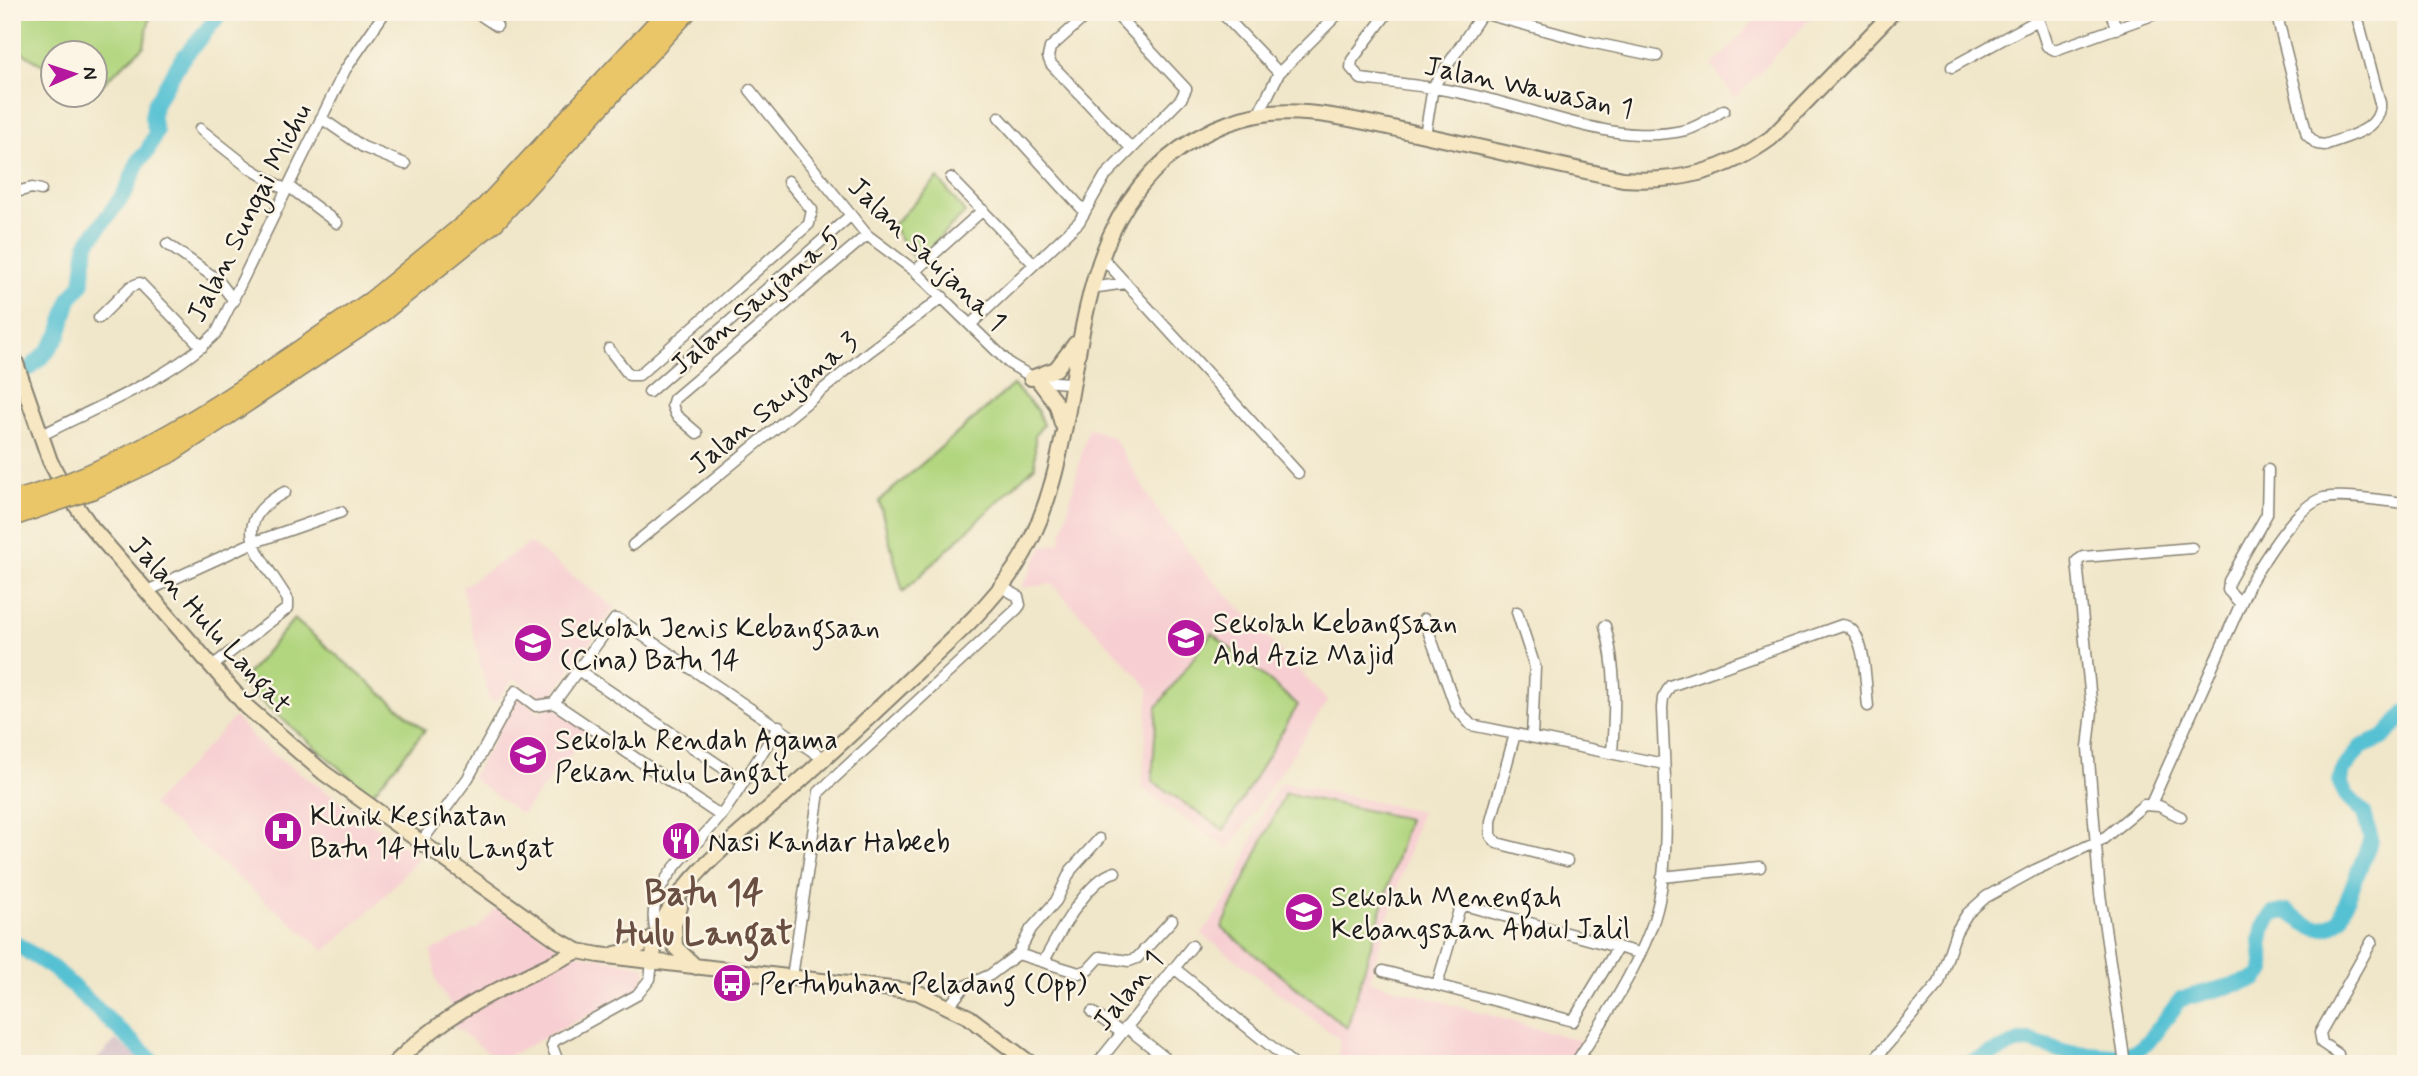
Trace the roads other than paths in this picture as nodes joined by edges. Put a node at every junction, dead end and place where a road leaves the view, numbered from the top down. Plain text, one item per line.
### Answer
1 (385, 12) edge
2 (476, 12) edge
3 (667, 12) edge
4 (687, 12) edge
5 (1090, 12) edge
6 (1114, 12) edge
7 (1221, 12) edge
8 (1340, 12) edge
9 (1388, 12) edge
10 (1893, 12) edge
11 (2111, 12) edge
12 (2161, 12) edge
13 (2276, 12) edge
14 (2357, 12) edge
15 (1482, 13) edge
16 (2037, 16) edge
17 (497, 26) dead end
18 (2116, 29) junction
19 (1657, 56) dead end
20 (1952, 67) dead end
21 (1279, 73) junction
22 (1433, 88) junction
23 (750, 90) dead end
24 (1724, 110) dead end
25 (1258, 115) junction
26 (999, 117) dead end
27 (321, 118) junction
28 (200, 129) dead end
29 (1425, 135) junction
30 (1130, 148) junction
31 (405, 164) dead end
32 (951, 177) dead end
33 (788, 181) dead end
34 (287, 188) junction
35 (41, 190) dead end
36 (12, 193) edge
37 (983, 210) junction
38 (1085, 212) junction
39 (850, 216) junction
40 (337, 223) dead end
41 (867, 234) junction
42 (167, 244) dead end
43 (1101, 256) junction
44 (1034, 264) junction
45 (915, 271) junction
46 (1126, 283) junction
47 (1091, 288) junction
48 (943, 297) junction
49 (723, 300) junction
50 (234, 301) junction
51 (375, 308) junction
52 (737, 315) junction
53 (99, 318) dead end
54 (971, 324) junction
55 (1080, 335) junction
56 (202, 347) junction
57 (609, 349) dead end
58 (12, 352) edge
59 (1035, 379) junction
60 (1071, 383) junction
61 (649, 392) dead end
62 (1063, 428) junction
63 (697, 433) dead end
64 (42, 435) junction
65 (2268, 470) dead end
66 (1298, 472) dead end
67 (285, 492) dead end
68 (12, 501) edge
69 (2406, 503) edge
70 (341, 512) dead end
71 (12, 517) edge
72 (252, 544) junction
73 (633, 545) dead end
74 (2192, 548) dead end
75 (1001, 587) junction
76 (147, 591) junction
77 (2239, 603) junction
78 (1517, 612) dead end
79 (1424, 620) dead end
80 (1605, 626) dead end
81 (211, 667) junction
82 (578, 670) junction
83 (554, 703) junction
84 (1868, 706) dead end
85 (779, 726) junction
86 (1515, 734) junction
87 (1532, 737) junction
88 (1612, 753) junction
89 (824, 759) junction
90 (1664, 764) junction
91 (744, 782) junction
92 (2151, 804) junction
93 (721, 817) junction
94 (2181, 817) dead end
95 (1099, 839) dead end
96 (422, 841) junction
97 (2096, 843) junction
98 (1567, 861) dead end
99 (1760, 867) dead end
100 (1115, 872) dead end
101 (1662, 877) junction
102 (686, 889) junction
103 (1172, 920) dead end
104 (657, 935) junction
105 (2372, 941) dead end
106 (1192, 946) dead end
107 (1618, 947) junction
108 (579, 951) junction
109 (1639, 953) junction
110 (1018, 954) junction
111 (1044, 961) junction
112 (652, 963) junction
113 (696, 967) junction
114 (1174, 968) junction
115 (1383, 971) dead end
116 (793, 977) junction
117 (1437, 985) junction
118 (949, 1006) junction
119 (1092, 1012) dead end
120 (1124, 1030) junction
121 (2124, 1063) edge
122 (394, 1064) edge
123 (559, 1064) edge
124 (1031, 1064) edge
125 (1097, 1064) edge
126 (1173, 1064) edge
127 (1293, 1064) edge
128 (1575, 1064) edge
129 (1871, 1064) edge
130 (2339, 1064) edge

1 - 27 street, Jalan Sungai Michu
2 - 17 street
3 - 51 highway
4 - 51 highway
5 - 30 street
6 - 30 street
7 - 21 street
8 - 21 street
9 - 22 street, Jalan Wawasan 1
10 - 29 street
11 - 18 street
12 - 18 street
13 - 14 street
15 - 19 street
15 - 22 street
16 - 18 street
16 - 20 street
21 - 25 street
22 - 24 street, Jalan Wawasan 1
22 - 29 street
23 - 39 street, Jalan Saujana 1
25 - 29 street
25 - 43 street
26 - 38 street
27 - 31 street
27 - 34 street, Jalan Sungai Michu
28 - 34 street
30 - 38 street
32 - 37 street
33 - 49 street
34 - 40 street
34 - 50 street, Jalan Sungai Michu
35 - 36 street
37 - 44 street
37 - 45 street
38 - 44 street
39 - 41 street, Jalan Saujana 1
39 - 52 street, Jalan Saujana 5
41 - 45 street, Jalan Saujana 1
41 - 63 street, Jalan Saujana 5
42 - 50 street
43 - 46 street
43 - 47 street
44 - 54 street
45 - 48 street, Jalan Saujana 1
46 - 47 street
46 - 66 street
47 - 55 street
48 - 54 street, Jalan Saujana 1
48 - 73 street, Jalan Saujana 3
49 - 52 street
49 - 57 street
50 - 56 street, Jalan Sungai Michu
51 - 68 highway, bridge
51 - 71 highway, bridge
52 - 61 street, Jalan Saujana 5
53 - 56 street
54 - 59 street, Jalan Saujana 1
55 - 59 street
55 - 60 street
56 - 64 street, Jalan Sungai Michu
58 - 64 street, Jalan Hulu Langat
59 - 60 street
59 - 62 street
60 - 62 street
62 - 75 street
64 - 76 street, Jalan Hulu Langat
65 - 77 street
67 - 72 street
69 - 77 street
70 - 72 street
72 - 76 street
72 - 81 street
74 - 97 street
75 - 89 street
75 - 116 street
76 - 81 street, Jalan Hulu Langat
77 - 92 street
78 - 87 street
79 - 86 street
80 - 88 street
81 - 96 street, Jalan Hulu Langat
82 - 83 street
82 - 85 street
82 - 91 street
83 - 93 street
83 - 96 street
84 - 90 street
85 - 89 street
85 - 91 street
86 - 87 street
86 - 98 street
87 - 88 street
88 - 90 street
89 - 102 street
90 - 101 street
91 - 93 street
92 - 94 street
92 - 97 street
93 - 104 street
95 - 110 street
96 - 108 street, Jalan Hulu Langat
97 - 121 street
97 - 129 street
99 - 101 street
100 - 111 street
101 - 109 street
102 - 104 street
102 - 113 street
103 - 111 street
104 - 108 street
104 - 112 street
105 - 130 street
106 - 114 street, Jalan 1
107 - 109 street
107 - 117 street
107 - 117 street
108 - 112 street, Jalan Hulu Langat
108 - 122 street
109 - 128 street
110 - 111 street
110 - 118 street
112 - 113 street, Jalan Hulu Langat
112 - 123 street
113 - 116 street, Jalan Hulu Langat
114 - 120 street, Jalan 1
114 - 127 street
115 - 117 street
116 - 118 street, Jalan Hulu Langat
118 - 124 street, Jalan Hulu Langat
119 - 120 street
120 - 125 street, Jalan 1
120 - 126 street

